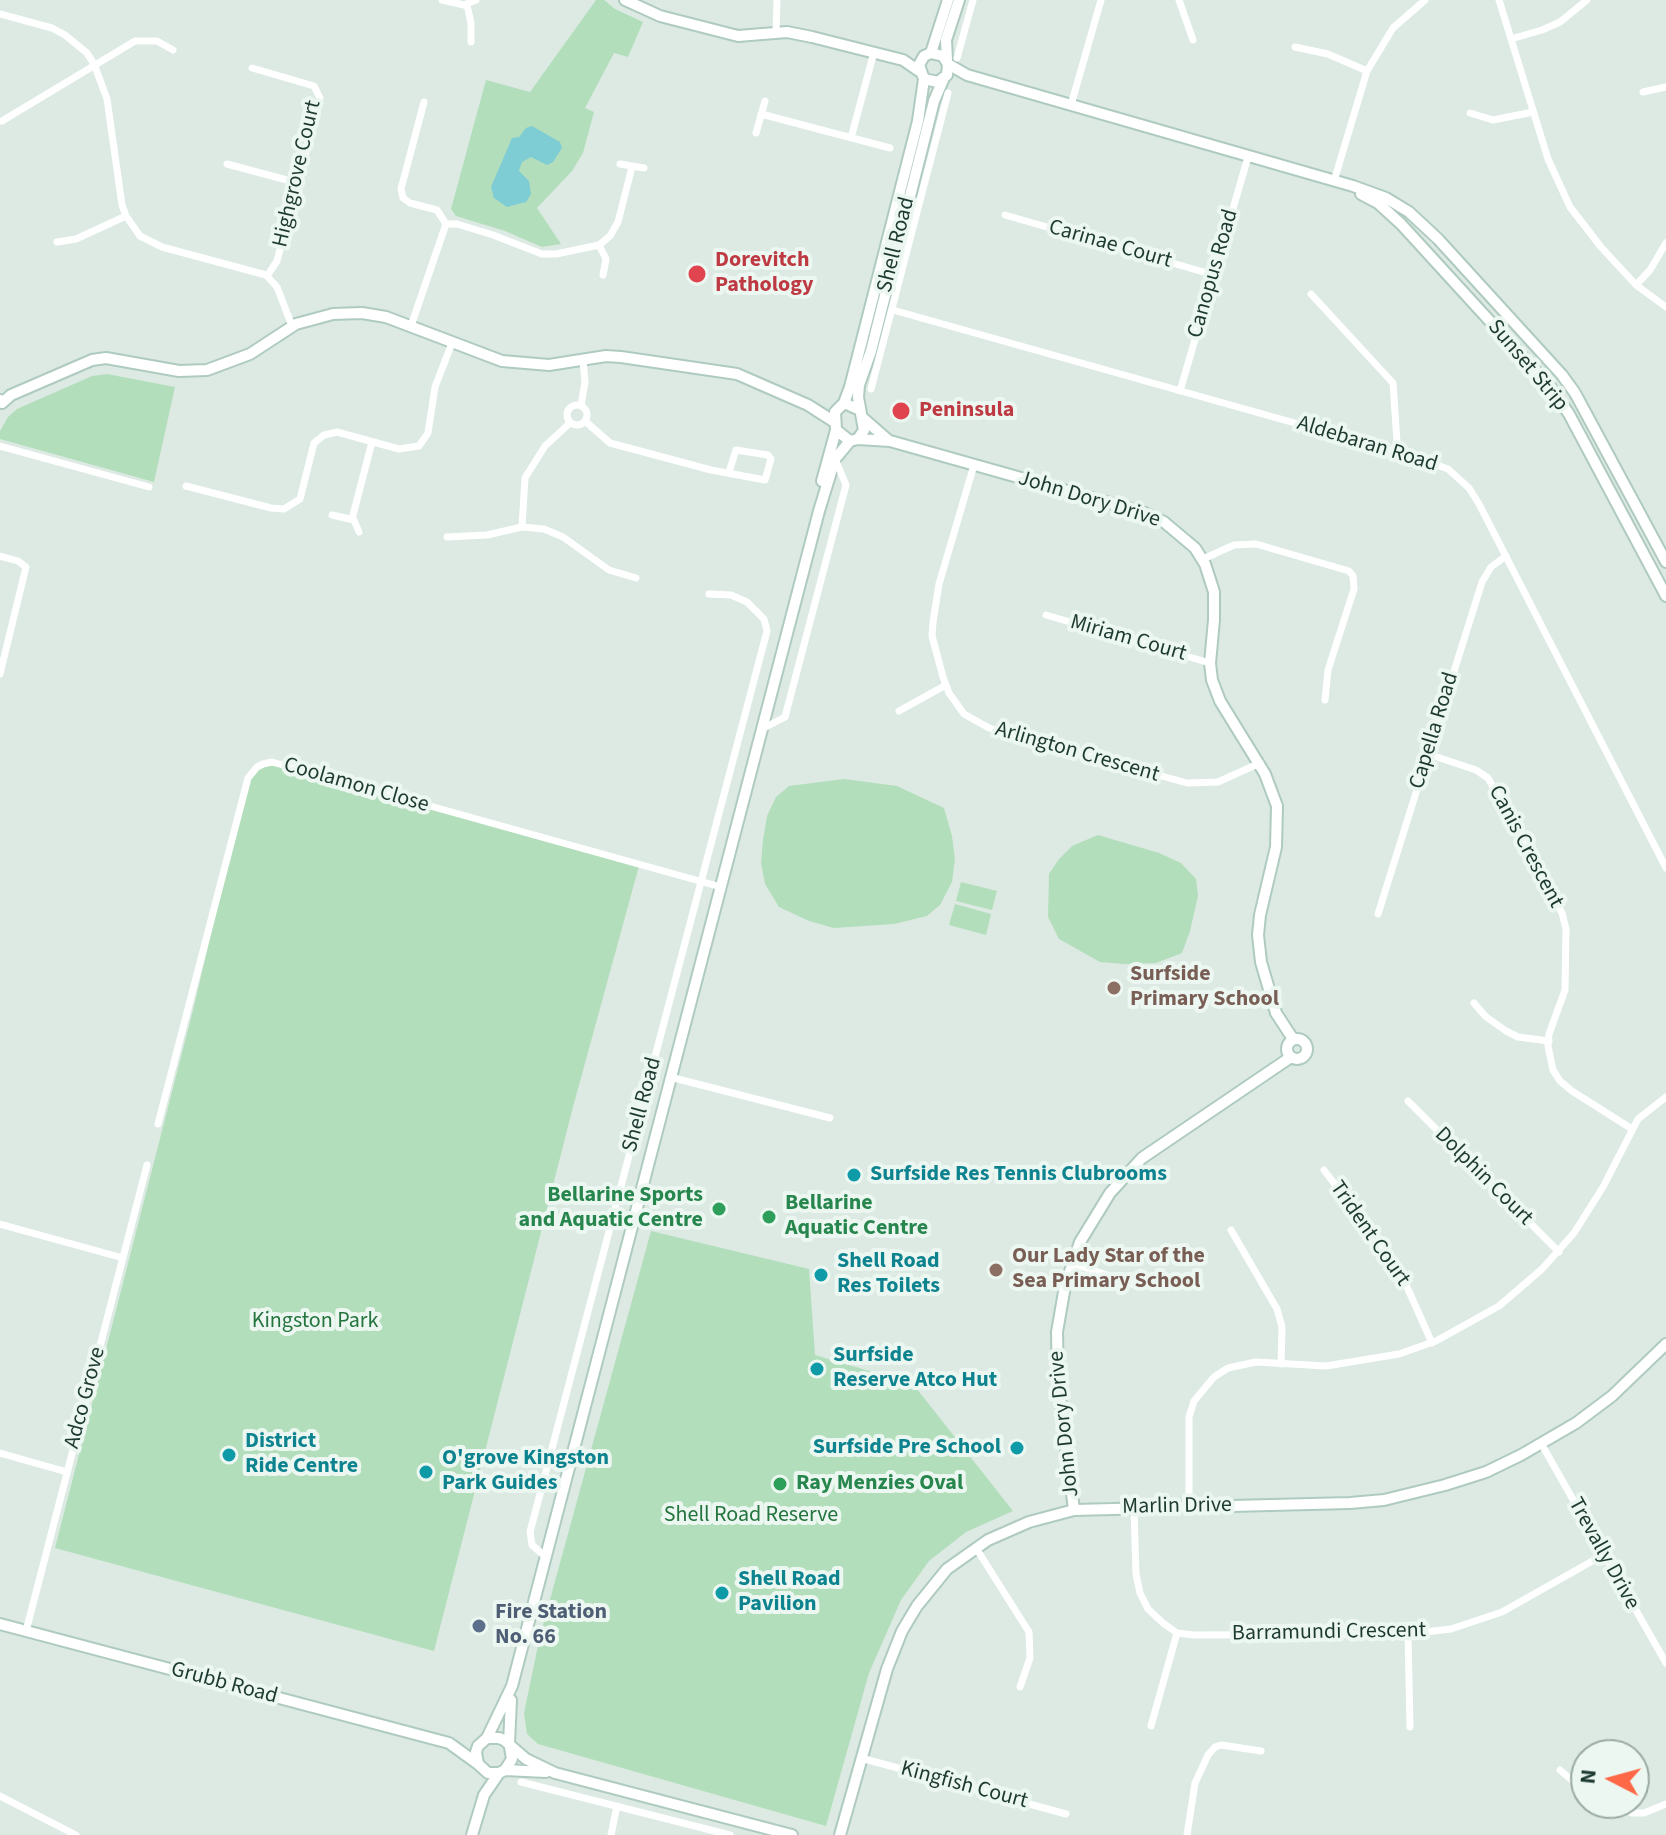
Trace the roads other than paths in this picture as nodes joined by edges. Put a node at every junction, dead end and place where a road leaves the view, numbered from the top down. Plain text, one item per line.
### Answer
1 (442, 0) edge
2 (476, 0) edge
3 (625, 0) edge
4 (777, 0) edge
5 (948, 0) edge
6 (959, 0) edge
7 (973, 0) edge
8 (1101, 0) edge
9 (1179, 0) edge
10 (1425, 0) edge
11 (1499, 0) edge
12 (1587, 0) edge
13 (467, 5) junction
14 (0, 14) edge
15 (776, 33) junction
16 (1511, 39) junction
17 (1193, 40) dead end
18 (471, 42) dead end
19 (1295, 47) dead end
20 (173, 50) dead end
21 (874, 52) junction
22 (928, 54) junction
23 (892, 57) junction
24 (94, 64) junction
25 (948, 67) junction
26 (252, 68) dead end
27 (1367, 71) junction
28 (921, 75) junction
29 (1666, 87) edge
30 (1643, 92) dead end
31 (948, 93) dead end
32 (765, 101) dead end
33 (424, 102) dead end
34 (1071, 105) junction
35 (1533, 112) junction
36 (1470, 113) dead end
37 (761, 114) junction
38 (2, 121) dead end
39 (756, 133) dead end
40 (851, 138) junction
41 (890, 148) dead end
42 (1248, 157) junction
43 (227, 164) dead end
44 (620, 164) dead end
45 (632, 167) junction
46 (644, 168) dead end
47 (1334, 181) junction
48 (298, 183) junction
49 (900, 213) junction
50 (1005, 215) dead end
51 (126, 216) junction
52 (446, 224) junction
53 (57, 242) dead end
54 (1666, 243) edge
55 (599, 245) junction
56 (603, 275) dead end
57 (1214, 275) junction
58 (267, 276) junction
59 (1636, 285) junction
60 (1311, 294) dead end
61 (1666, 307) edge
62 (893, 310) junction
63 (292, 326) junction
64 (411, 326) junction
65 (452, 343) junction
66 (583, 360) junction
67 (871, 389) dead end
68 (1180, 391) junction
69 (1, 402) edge
70 (842, 404) junction
71 (808, 405) junction
72 (581, 406) junction
73 (862, 415) junction
74 (585, 421) junction
75 (570, 423) junction
76 (834, 425) junction
77 (854, 440) junction
78 (890, 441) junction
79 (372, 442) junction
80 (0, 446) edge
81 (1394, 451) junction
82 (835, 459) junction
83 (974, 465) junction
84 (729, 472) junction
85 (186, 486) dead end
86 (149, 487) dead end
87 (819, 511) junction
88 (332, 515) dead end
89 (352, 519) junction
90 (522, 527) junction
91 (359, 532) dead end
92 (447, 537) dead end
93 (0, 556) edge
94 (1506, 556) junction
95 (1203, 559) junction
96 (1666, 562) edge
97 (636, 578) dead end
98 (709, 594) dead end
99 (1666, 596) edge
100 (1046, 615) dead end
101 (1210, 663) junction
102 (0, 674) edge
103 (946, 685) junction
104 (1325, 700) dead end
105 (748, 711) junction
106 (899, 711) dead end
107 (765, 716) junction
108 (762, 729) junction
109 (1428, 754) junction
110 (1260, 763) junction
111 (1666, 868) edge
112 (701, 883) junction
113 (721, 887) junction
114 (1378, 914) dead end
115 (1474, 1003) dead end
116 (1293, 1039) junction
117 (1549, 1041) junction
118 (1291, 1057) junction
119 (670, 1077) junction
120 (1666, 1097) edge
121 (1408, 1101) dead end
122 (830, 1118) dead end
123 (158, 1124) dead end
124 (1632, 1129) junction
125 (147, 1165) dead end
126 (1324, 1170) dead end
127 (0, 1224) edge
128 (1231, 1230) dead end
129 (1559, 1252) junction
130 (123, 1258) junction
131 (1072, 1263) junction
132 (1138, 1286) dead end
133 (1432, 1343) junction
134 (1666, 1344) edge
135 (1281, 1364) junction
136 (1542, 1445) junction
137 (0, 1453) edge
138 (67, 1472) junction
139 (1189, 1507) junction
140 (1134, 1508) junction
141 (1074, 1510) junction
142 (976, 1548) junction
143 (1603, 1555) junction
144 (546, 1557) junction
145 (0, 1624) edge
146 (26, 1631) junction
147 (1177, 1633) junction
148 (1408, 1634) junction
149 (1666, 1663) edge
150 (512, 1686) junction
151 (1020, 1687) dead end
152 (1151, 1726) dead end
153 (1410, 1727) dead end
154 (484, 1740) junction
155 (449, 1743) junction
156 (509, 1745) junction
157 (1261, 1751) dead end
158 (861, 1758) junction
159 (478, 1765) junction
160 (1560, 1770) dead end
161 (502, 1772) junction
162 (555, 1773) junction
163 (1570, 1779) edge
164 (521, 1782) dead end
165 (0, 1796) edge
166 (617, 1806) junction
167 (479, 1808) junction
168 (1066, 1814) dead end
169 (755, 1830) edge
170 (76, 1835) edge
171 (472, 1835) edge
172 (611, 1835) edge
173 (730, 1835) edge
174 (792, 1835) edge
175 (840, 1835) edge
176 (1187, 1835) edge

1 - 13 street
2 - 13 street
3 - 15 street
4 - 15 street
5 - 22 street
6 - 25 street, Shell Road
7 - 25 street, Shell Road
8 - 34 street
9 - 17 street
10 - 27 street
11 - 16 street
12 - 16 street
13 - 18 street
14 - 24 street
15 - 21 street
16 - 35 street
19 - 27 street
20 - 24 street
21 - 23 street
21 - 40 street
22 - 23 street
22 - 25 street
22 - 28 street
23 - 28 street
24 - 38 street
24 - 51 street
25 - 28 street
25 - 34 street, Sunset Strip
25 - 49 street, Shell Road
26 - 48 street, Highgrove Court
27 - 47 street
28 - 49 street, Shell Road
29 - 30 street
31 - 62 street, Shell Road
32 - 37 street
33 - 52 street
34 - 42 street, Sunset Strip
35 - 36 street
35 - 59 street
37 - 39 street
37 - 40 street
40 - 41 street
42 - 47 street, Sunset Strip
42 - 57 street, Canopus Road
43 - 48 street
44 - 45 street
45 - 46 street
45 - 55 street
47 - 96 street, Sunset Strip
47 - 99 street, Sunset Strip
48 - 58 street, Highgrove Court
49 - 70 street, Shell Road
49 - 73 street, Shell Road
50 - 57 street, Carinae Court
51 - 53 street
51 - 58 street
52 - 55 street
52 - 64 street
54 - 59 street
55 - 56 street
57 - 68 street, Canopus Road
58 - 63 street
59 - 61 street
60 - 81 street
62 - 67 street, Shell Road
62 - 68 street, Aldebaran Road
63 - 64 street
63 - 69 street
64 - 65 street
65 - 66 street
65 - 79 street
66 - 71 street
66 - 72 street
68 - 81 street, Aldebaran Road
70 - 71 street
70 - 73 street, John Dory Drive
70 - 76 street, Shell Road
71 - 76 street
72 - 74 street
72 - 75 street
73 - 77 street, Shell Road
73 - 78 street, John Dory Drive
74 - 75 street
74 - 84 street
75 - 90 street
76 - 77 street
76 - 87 street, Shell Road
77 - 78 street, John Dory Drive
77 - 82 street, Shell Road
78 - 83 street, John Dory Drive
79 - 85 street
79 - 89 street
80 - 86 street
81 - 94 street, Aldebaran Road
82 - 87 street, Shell Road
82 - 108 street
83 - 95 street, John Dory Drive
83 - 103 street, Arlington Crescent
84 - 84 street
87 - 107 street, Shell Road
88 - 89 street
89 - 91 street
90 - 92 street
90 - 97 street
93 - 102 street
94 - 109 street, Capella Road
94 - 111 street, Aldebaran Road
95 - 101 street, John Dory Drive
95 - 104 street
98 - 105 street, Shell Road
100 - 101 street, Miriam Court
101 - 110 street, John Dory Drive
103 - 106 street
103 - 110 street, Arlington Crescent
105 - 107 street
105 - 112 street, Shell Road
107 - 108 street, Shell Road
108 - 113 street, Shell Road
109 - 114 street, Capella Road
109 - 117 street, Canis Crescent
110 - 116 street, John Dory Drive
112 - 113 street, Coolamon Close
112 - 123 street, Coolamon Close
112 - 144 street, Shell Road
113 - 119 street, Shell Road
115 - 117 street
116 - 118 street
116 - 118 street
117 - 124 street
118 - 131 street, John Dory Drive
119 - 122 street
119 - 144 street, Shell Road
120 - 124 street
121 - 129 street, Dolphin Court
124 - 129 street
125 - 130 street, Adco Grove
126 - 133 street, Trident Court
127 - 130 street
128 - 135 street
129 - 133 street
130 - 138 street, Adco Grove
131 - 132 street
131 - 141 street, John Dory Drive
133 - 135 street
134 - 136 street, Marlin Drive
135 - 139 street
136 - 139 street, Marlin Drive
136 - 143 street, Trevally Drive
137 - 138 street
138 - 146 street, Adco Grove
139 - 140 street, Marlin Drive
140 - 141 street, Marlin Drive
140 - 147 street
141 - 142 street, Marlin Drive
142 - 151 street
142 - 158 street, Marlin Drive
143 - 148 street, Barramundi Crescent
143 - 149 street, Trevally Drive
144 - 150 street, Shell Road
145 - 146 street, Grubb Road
146 - 155 street, Grubb Road
147 - 148 street, Barramundi Crescent
147 - 152 street
148 - 153 street
150 - 154 street, Shell Road
150 - 156 street, Shell Road
154 - 155 street, Grubb Road
154 - 156 street
154 - 159 street
155 - 159 street, Grubb Road
156 - 161 street
156 - 162 street
157 - 176 street
158 - 168 street, Kingfish Court
158 - 175 street, Marlin Drive
159 - 161 street
159 - 167 street
160 - 163 street
161 - 162 street
161 - 167 street
162 - 169 street
164 - 166 street
165 - 170 street
166 - 172 street
166 - 173 street
167 - 171 street
169 - 174 street

